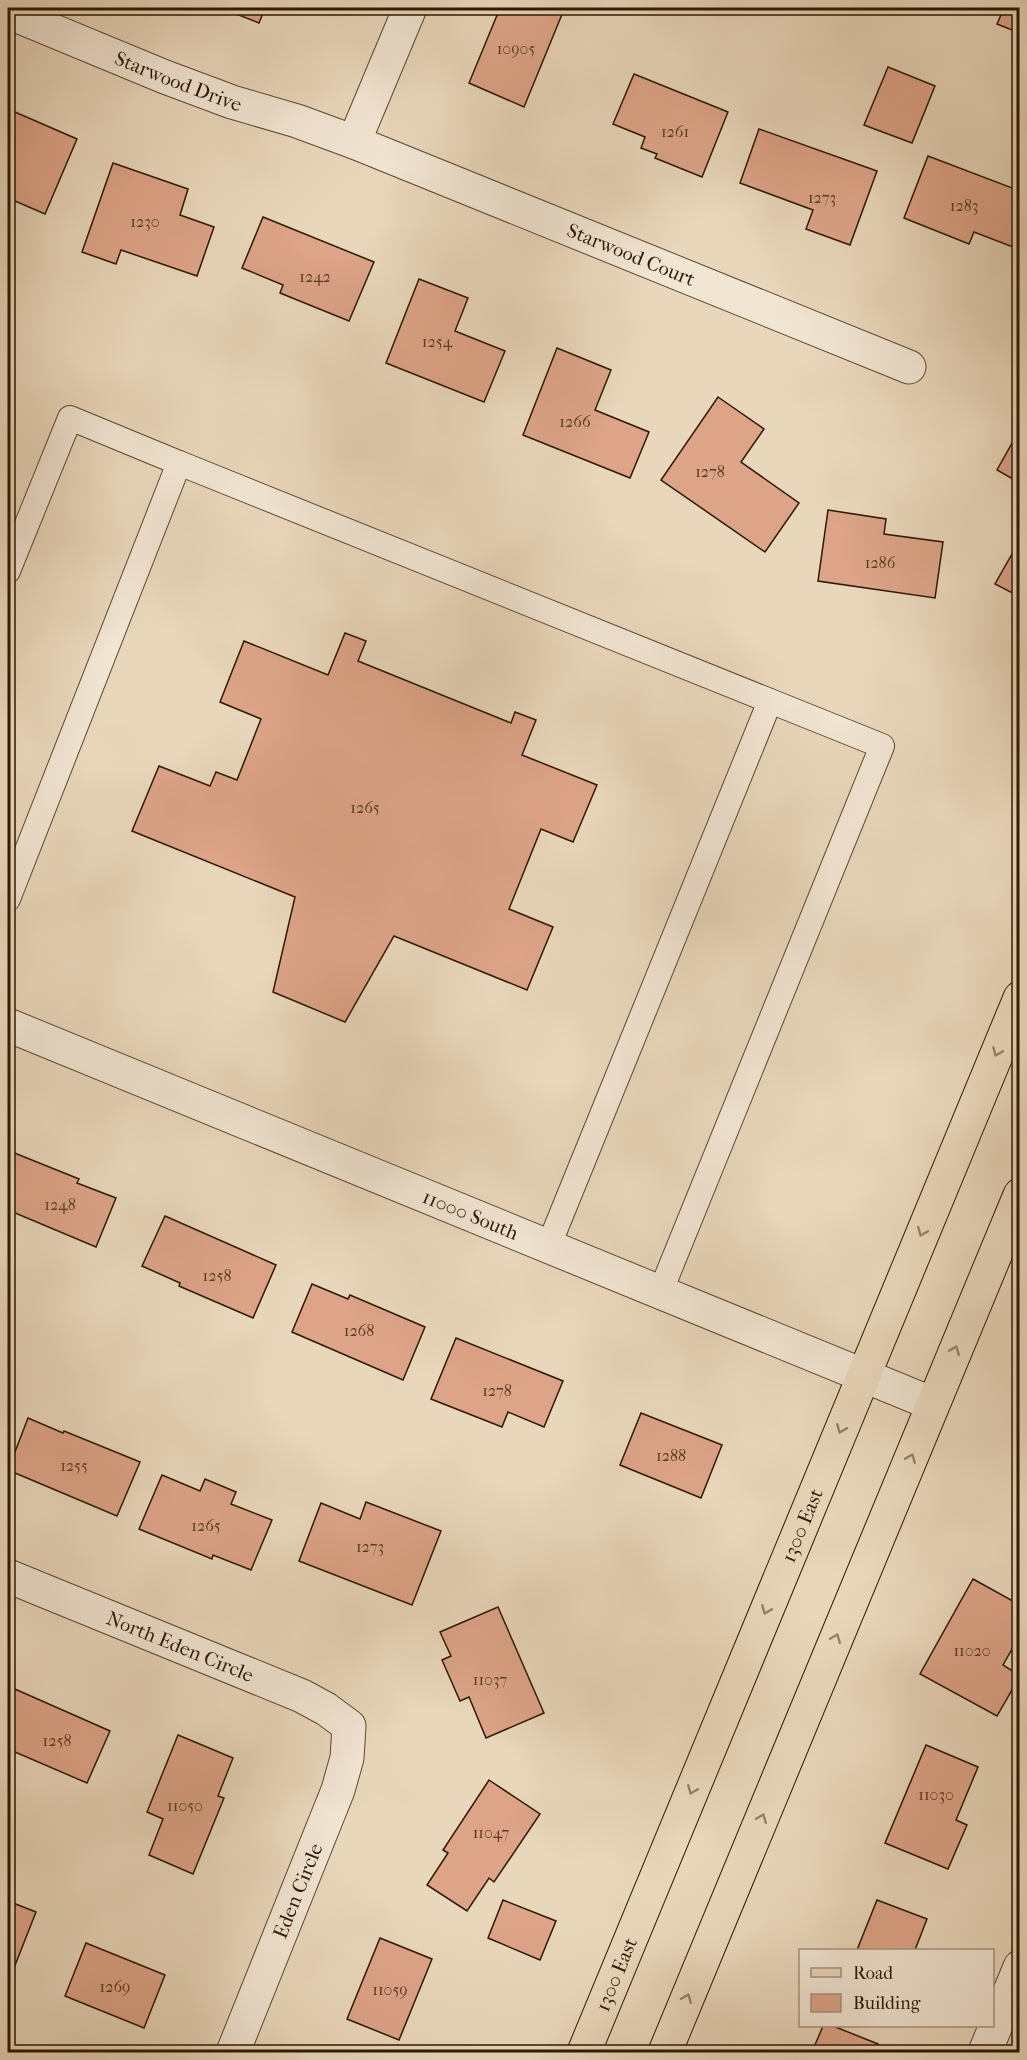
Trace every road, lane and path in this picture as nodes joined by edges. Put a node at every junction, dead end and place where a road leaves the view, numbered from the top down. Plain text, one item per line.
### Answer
1 (410, 8) edge
2 (8, 12) edge
3 (354, 142) junction
4 (909, 367) dead end
5 (178, 462) junction
6 (8, 571) edge
7 (770, 701) junction
8 (8, 900) edge
9 (1020, 998) edge
10 (8, 1025) edge
11 (1020, 1195) edge
12 (549, 1245) junction
13 (660, 1293) junction
14 (863, 1375) junction
15 (1020, 1396) edge
16 (933, 1404) junction
17 (1020, 1415) edge
18 (8, 1576) edge
19 (349, 1726) joint
20 (1020, 1967) edge
21 (233, 2052) edge
22 (584, 2052) edge
23 (665, 2052) edge
24 (985, 2052) edge

1 - 3 street
2 - 3 street, Starwood Drive
3 - 4 street, Starwood Court
5 - 6 lane
5 - 7 lane
5 - 8 lane
7 - 12 lane
7 - 13 lane
9 -> 14 main road, 1300 East
10 - 12 street, 11000 South
16 -> 11 main road
12 - 13 street, 11000 South
13 - 14 street, 11000 South
14 - 16 street, 11000 South
14 -> 22 main road, 1300 East
15 - 17 path
23 -> 16 main road
18 - 19 street, North Eden Circle
19 - 21 street, Eden Circle
20 - 24 street

